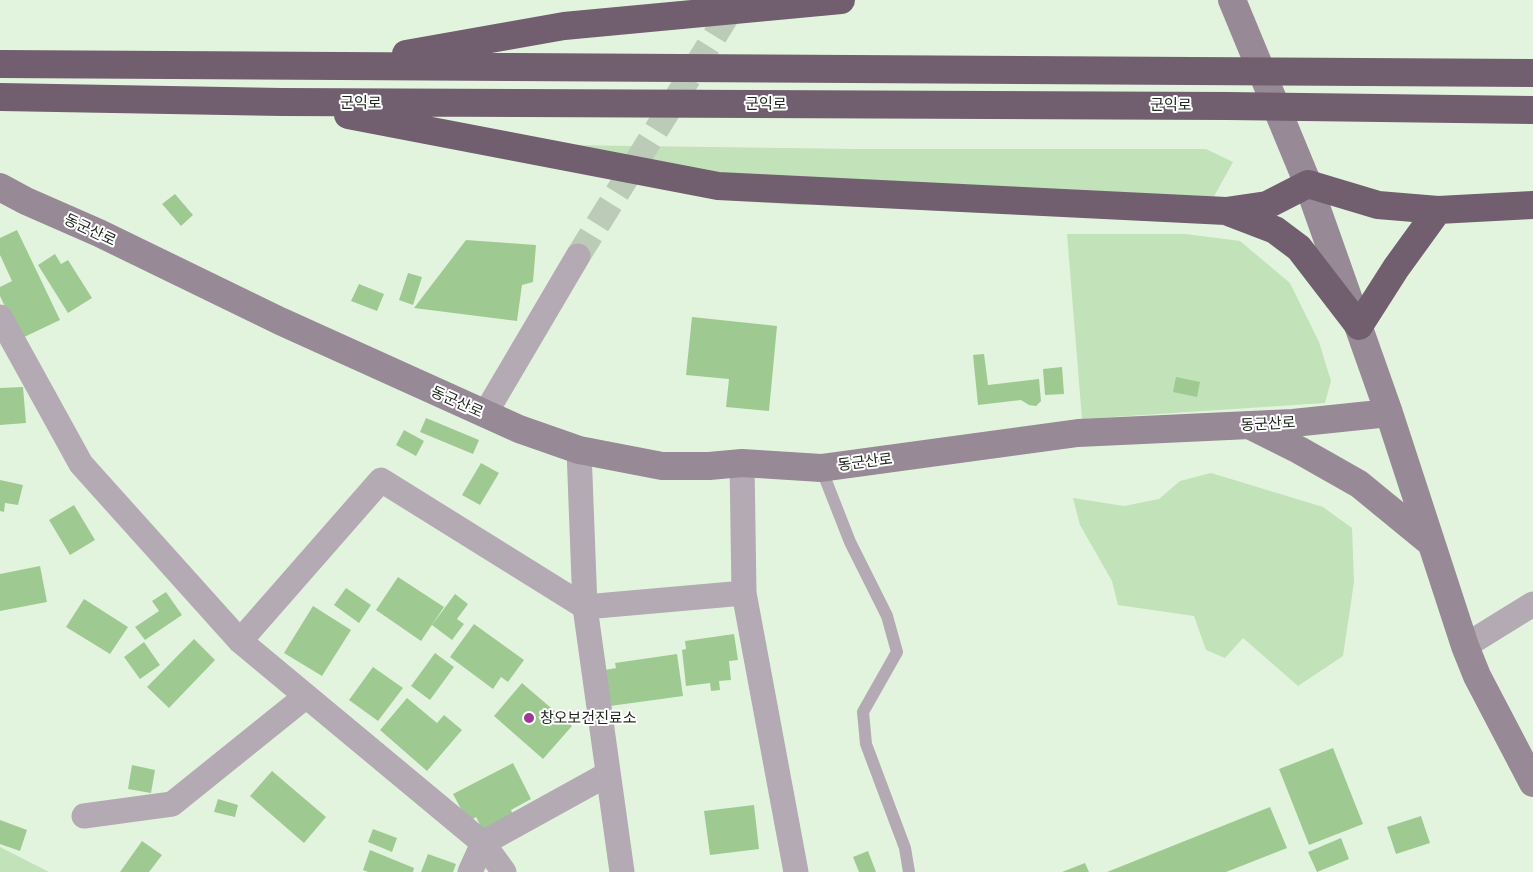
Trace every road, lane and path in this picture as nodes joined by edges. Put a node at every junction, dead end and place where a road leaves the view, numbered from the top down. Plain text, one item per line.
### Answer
1 (841, 0) edge
2 (1232, 0) edge
3 (0, 64) edge
4 (335, 66) junction
5 (1533, 72) edge
6 (0, 97) edge
7 (282, 102) junction
8 (1533, 110) edge
9 (1308, 184) junction
10 (0, 187) edge
11 (1533, 205) edge
12 (1438, 210) junction
13 (1226, 211) junction
14 (578, 256) tunnel mouth
15 (0, 317) edge
16 (1359, 326) junction
17 (1389, 413) junction
18 (485, 414) junction
19 (1249, 426) junction
20 (579, 450) junction
21 (742, 463) junction
22 (821, 468) junction
23 (1431, 543) junction
24 (744, 593) junction
25 (1533, 604) edge
26 (585, 607) junction
27 (240, 641) junction
28 (1465, 646) junction
29 (305, 697) junction
30 (608, 774) junction
31 (1533, 783) edge
32 (84, 816) dead end
33 (483, 843) junction
34 (470, 872) edge
35 (504, 872) edge
36 (622, 872) edge
37 (796, 872) edge
38 (909, 872) edge

1 - 4 highway
2 - 9 street
3 - 4 highway
4 - 5 highway
6 - 7 highway, 군익로
7 - 8 highway, 군익로
7 - 13 highway
9 - 12 highway
9 - 13 highway
9 - 16 street
10 - 18 street, 동군산로
11 - 12 highway
12 - 16 highway
13 - 16 highway
14 - 18 street
15 - 27 street
16 - 17 street
17 - 19 street, 동군산로
17 - 23 street
18 - 20 street, 동군산로
19 - 22 street, 동군산로
19 - 23 street
20 - 21 street, 동군산로
20 - 26 street
21 - 22 street, 동군산로
21 - 24 street
22 - 38 lane
23 - 28 street
24 - 26 street
24 - 37 street
25 - 28 street
26 - 27 street
26 - 30 street
27 - 29 street
28 - 31 street
29 - 32 street
29 - 33 street
30 - 33 street
30 - 36 street
33 - 34 street
33 - 35 street

